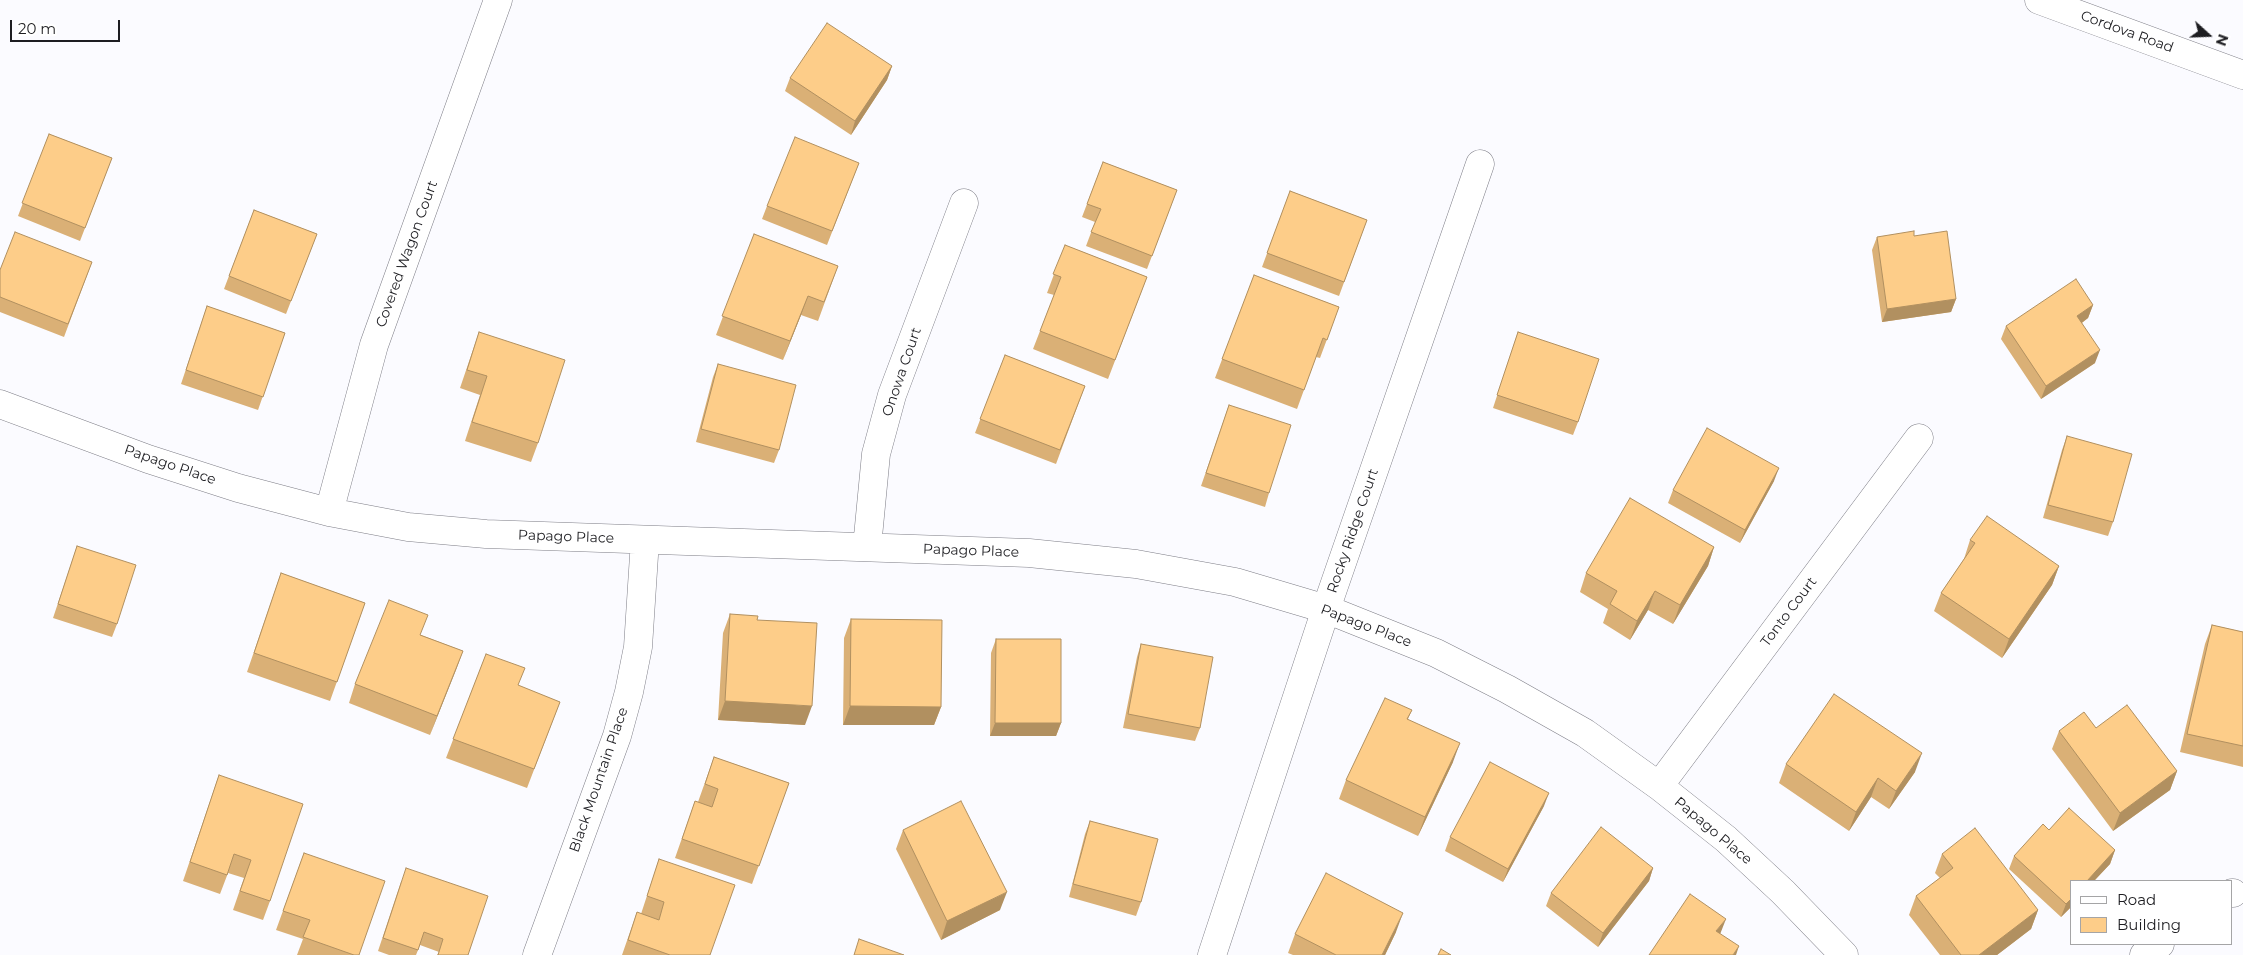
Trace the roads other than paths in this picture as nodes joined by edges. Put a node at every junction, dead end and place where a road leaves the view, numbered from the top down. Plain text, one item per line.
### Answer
1 (498, 0) edge
2 (2039, 0) edge
3 (2243, 75) edge
4 (1480, 164) dead end
5 (964, 203) dead end
6 (0, 404) edge
7 (1919, 438) dead end
8 (329, 512) junction
9 (645, 540) junction
10 (867, 547) junction
11 (1326, 609) junction
12 (1659, 786) junction
13 (2159, 945) edge
14 (537, 955) edge
15 (1212, 955) edge
16 (1844, 955) edge
17 (2144, 955) edge

1 - 8 street, Covered Wagon Court
2 - 3 street, Cordova Road
4 - 11 street, Rocky Ridge Court
5 - 10 street, Onowa Court
6 - 8 street, Papago Place
7 - 12 street, Tonto Court
8 - 9 street, Papago Place
9 - 10 street, Papago Place
9 - 14 street, Black Mountain Place
10 - 11 street, Papago Place
11 - 12 street, Papago Place
11 - 15 street, Rocky Ridge Court
12 - 16 street, Papago Place
13 - 17 street

